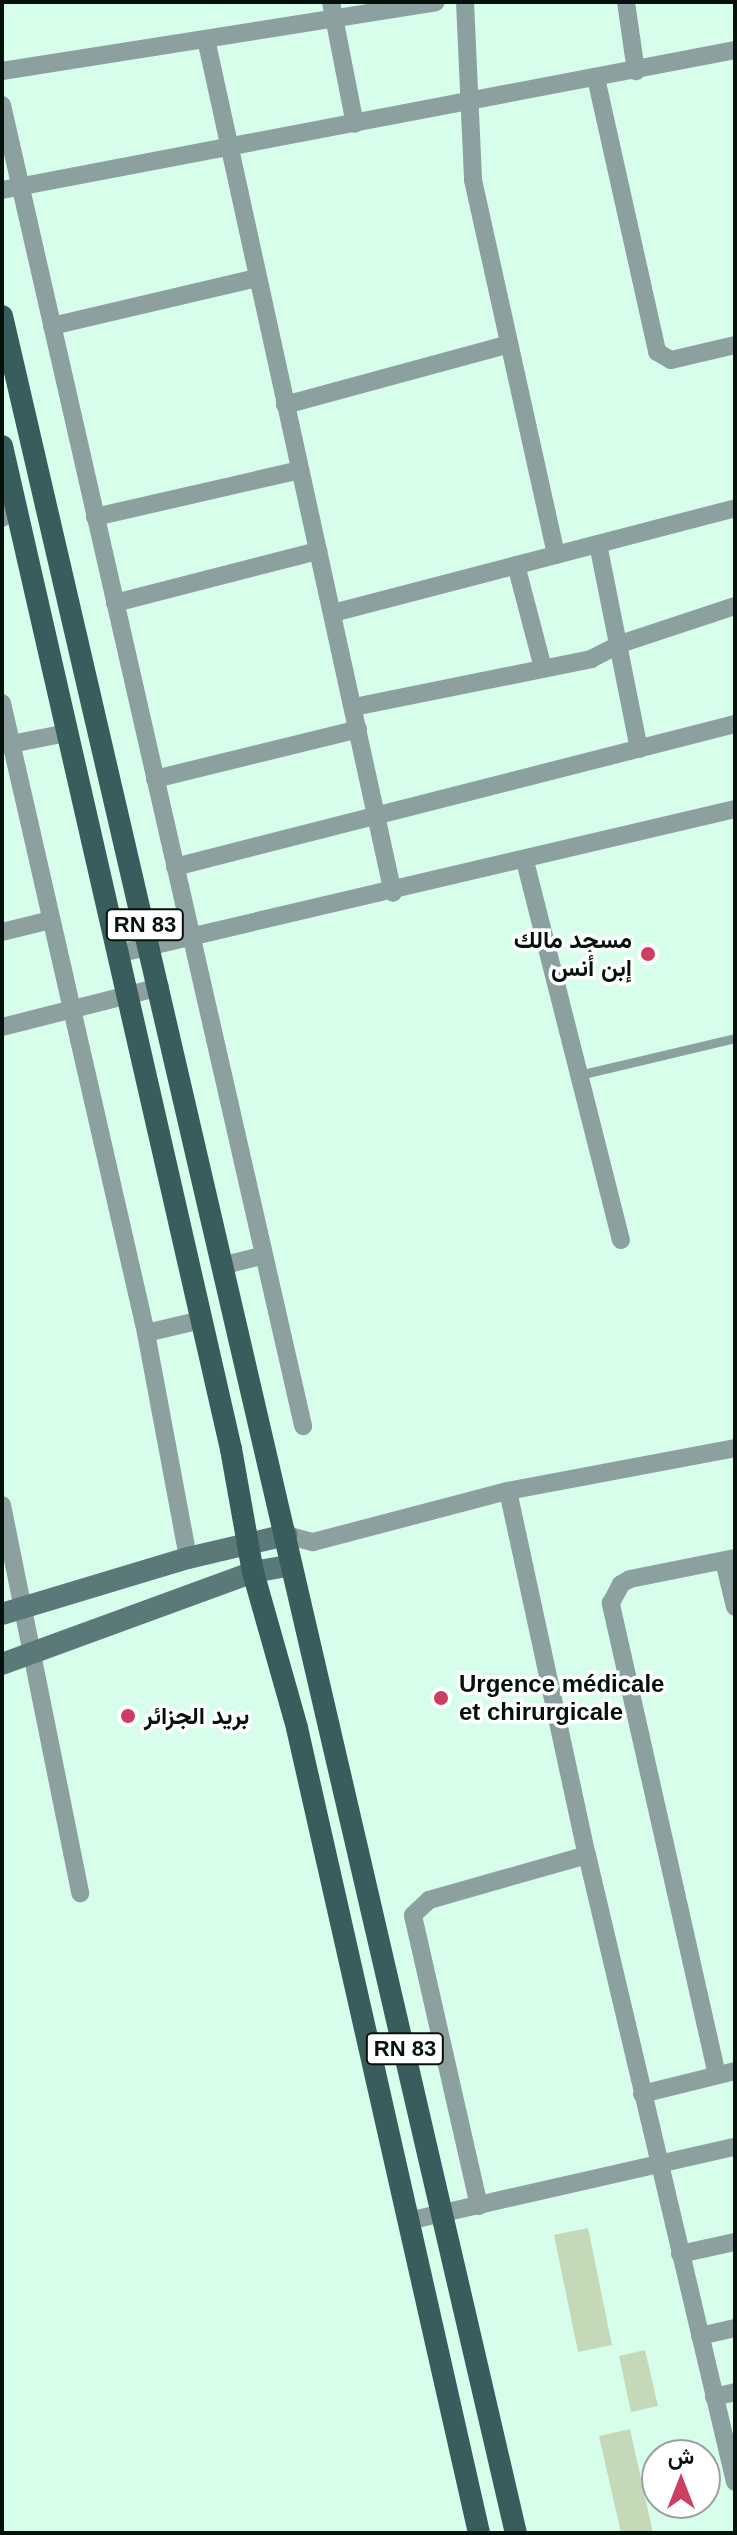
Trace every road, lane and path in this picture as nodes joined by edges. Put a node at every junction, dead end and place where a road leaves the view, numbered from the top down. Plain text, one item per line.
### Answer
1 (433, 2) edge
2 (465, 2) edge
3 (626, 2) edge
4 (332, 10) edge
5 (206, 39) junction
6 (735, 50) edge
7 (2, 71) edge
8 (636, 71) junction
9 (596, 78) junction
10 (469, 104) junction
11 (2, 105) edge
12 (355, 124) junction
13 (228, 146) junction
14 (11, 188) edge
15 (257, 278) junction
16 (2, 316) edge
17 (52, 326) junction
18 (506, 345) junction
19 (735, 345) edge
20 (285, 405) junction
21 (2, 446) edge
22 (300, 470) junction
23 (735, 508) edge
24 (9, 513) edge
25 (95, 517) junction
26 (598, 544) junction
27 (318, 551) junction
28 (556, 555) junction
29 (516, 565) junction
30 (115, 603) junction
31 (735, 606) edge
32 (333, 613) junction
33 (620, 644) junction
34 (543, 668) junction
35 (2, 703) edge
36 (354, 707) junction
37 (735, 724) edge
38 (358, 729) junction
39 (67, 733) junction
40 (11, 744) junction
41 (639, 749) junction
42 (155, 779) junction
43 (735, 809) edge
44 (377, 816) junction
45 (525, 861) junction
46 (175, 867) junction
47 (393, 893) junction
48 (51, 920) junction
49 (2, 932) edge
50 (191, 938) junction
51 (150, 945) junction
52 (117, 954) junction
53 (160, 987) junction
54 (129, 995) junction
55 (72, 1010) junction
56 (2, 1027) edge
57 (735, 1038) edge
58 (579, 1075) junction
59 (621, 1240) dead end
60 (261, 1256) junction
61 (225, 1265) junction
62 (201, 1320) junction
63 (146, 1333) junction
64 (303, 1426) dead end
65 (735, 1448) edge
66 (508, 1491) junction
67 (2, 1505) edge
68 (286, 1535) junction
69 (248, 1542) junction
70 (313, 1542) junction
71 (188, 1558) junction
72 (730, 1559) edge
73 (291, 1565) junction
74 (253, 1572) junction
75 (25, 1607) junction
76 (735, 1607) edge
77 (2, 1614) edge
78 (29, 1654) junction
79 (2, 1664) edge
80 (329, 1719) junction
81 (297, 1728) junction
82 (587, 1855) junction
83 (80, 1893) dead end
84 (726, 2073) edge
85 (642, 2094) junction
86 (735, 2147) edge
87 (659, 2165) junction
88 (479, 2206) junction
89 (443, 2214) junction
90 (408, 2221) junction
91 (735, 2242) edge
92 (680, 2254) junction
93 (735, 2328) edge
94 (700, 2336) junction
95 (735, 2392) edge
96 (714, 2397) junction
97 (735, 2480) edge
98 (479, 2533) edge
99 (516, 2533) edge

1 - 4 street
2 - 10 street
3 - 8 street
4 - 5 street
4 - 12 street
5 - 7 street
5 - 13 street
6 - 8 street
8 - 9 street
9 - 10 street
9 - 19 street
10 - 12 street
10 - 18 street
11 - 14 street
12 - 13 street
13 - 14 street
13 - 15 street
14 - 17 street
15 - 17 street
15 - 20 street
16 - 51 main road, RN 83
17 - 25 street
18 - 20 street
18 - 28 street
20 - 22 street
21 - 24 main road, RN 83
22 - 25 street
22 - 27 street
23 - 26 street
24 - 39 main road, RN 83
25 - 30 street
26 - 28 street
26 - 33 street
27 - 30 street
27 - 32 street
28 - 29 street
29 - 32 street
29 - 34 street
30 - 42 street
31 - 33 street
32 - 36 street
33 - 34 street
33 - 41 street
34 - 36 street
35 - 40 street
36 - 38 street
37 - 41 street
38 - 42 street
38 - 44 street
39 - 40 street
39 - 52 main road, RN 83
40 - 48 street
41 - 44 street
42 - 46 street
43 - 45 street
44 - 46 street
44 - 47 street
45 - 47 street
45 - 58 street
46 - 50 street
47 - 50 street
48 - 49 street
48 - 55 street
50 - 51 street
50 - 60 street
51 - 52 street
51 - 53 main road, RN 83
52 - 54 main road, RN 83
53 - 54 street
53 - 61 main road, RN 83
54 - 55 street
54 - 62 main road, RN 83
55 - 56 street
55 - 63 street
57 - 58 lane
58 - 59 street
60 - 61 street
60 - 64 street
61 - 68 main road, RN 83
62 - 63 street
62 - 69 main road, RN 83
63 - 71 street
65 - 66 street
66 - 70 street
66 - 82 street
67 - 75 street
68 - 69 main road
68 - 70 street
68 - 73 main road, RN 83
69 - 71 main road
69 - 74 main road, RN 83
70 - 73 street
71 - 75 main road
72 - 76 street
72 - 84 street
73 - 74 main road
73 - 80 main road, RN 83
74 - 78 main road
74 - 81 main road, RN 83
75 - 77 main road
75 - 78 street
78 - 79 main road
78 - 83 street
80 - 81 main road
80 - 89 main road, RN 83
81 - 90 main road, RN 83
82 - 85 street
82 - 88 street
84 - 85 street
85 - 87 street
86 - 87 street
87 - 88 street
87 - 92 street
88 - 89 street
89 - 90 street
89 - 99 main road, RN 83
90 - 98 main road, RN 83
91 - 92 street
92 - 94 street
93 - 94 street
94 - 96 street
95 - 96 street
96 - 97 street

